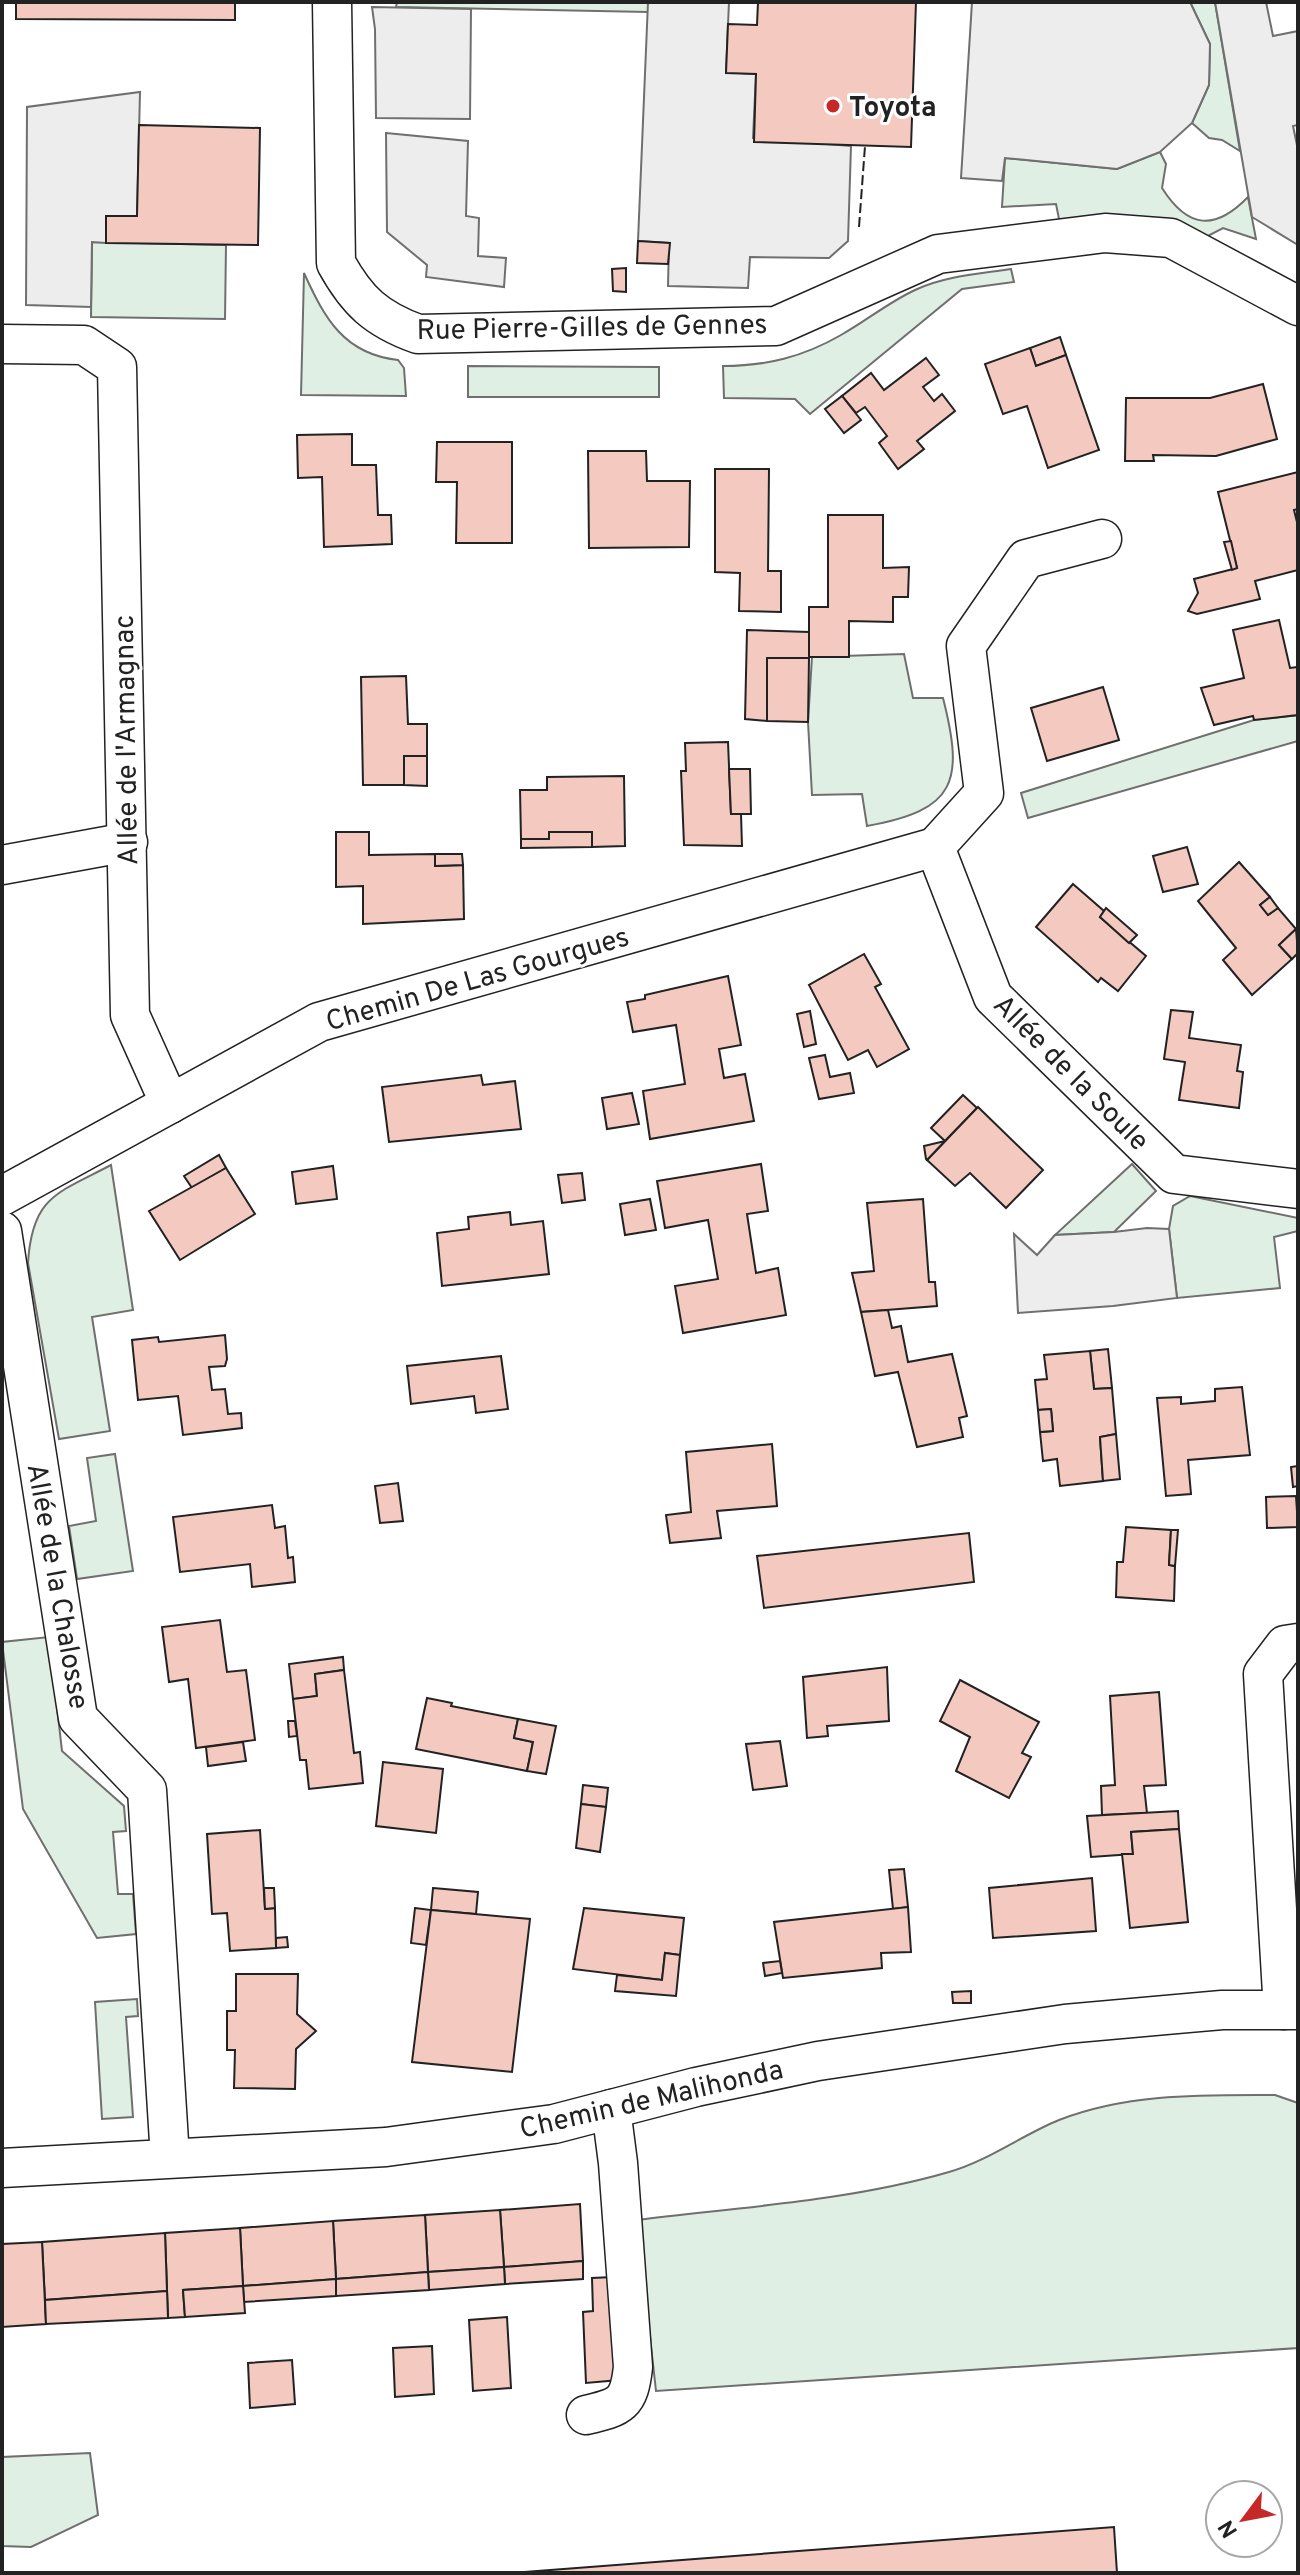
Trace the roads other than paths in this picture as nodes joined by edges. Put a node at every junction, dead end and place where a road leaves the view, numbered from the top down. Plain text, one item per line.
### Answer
1 (332, 2) edge
2 (1298, 306) edge
3 (2, 344) edge
4 (1102, 539) dead end
5 (128, 842) junction
6 (935, 847) junction
7 (2, 865) edge
8 (170, 1104) junction
9 (1298, 1189) edge
10 (2, 1196) edge
11 (2, 1231) edge
12 (1298, 1643) edge
13 (1290, 2010) edge
14 (611, 2109) junction
15 (170, 2158) junction
16 (2, 2168) edge
17 (586, 2415) dead end

1 - 2 street, Rue Pierre-Gilles de Gennes
3 - 5 street, Allée de l'Armagnac
4 - 6 street
5 - 7 street
5 - 8 street, Allée de l'Armagnac
6 - 8 street, Chemin De Las Gourgues
6 - 9 street, Allée de la Soule
8 - 10 street, Chemin De Las Gourgues
11 - 15 street, Allée de la Chalosse
12 - 13 street
13 - 14 street, Chemin de Malihonda
14 - 15 street, Chemin de Malihonda
14 - 17 street
15 - 16 street, Chemin de Malihonda

